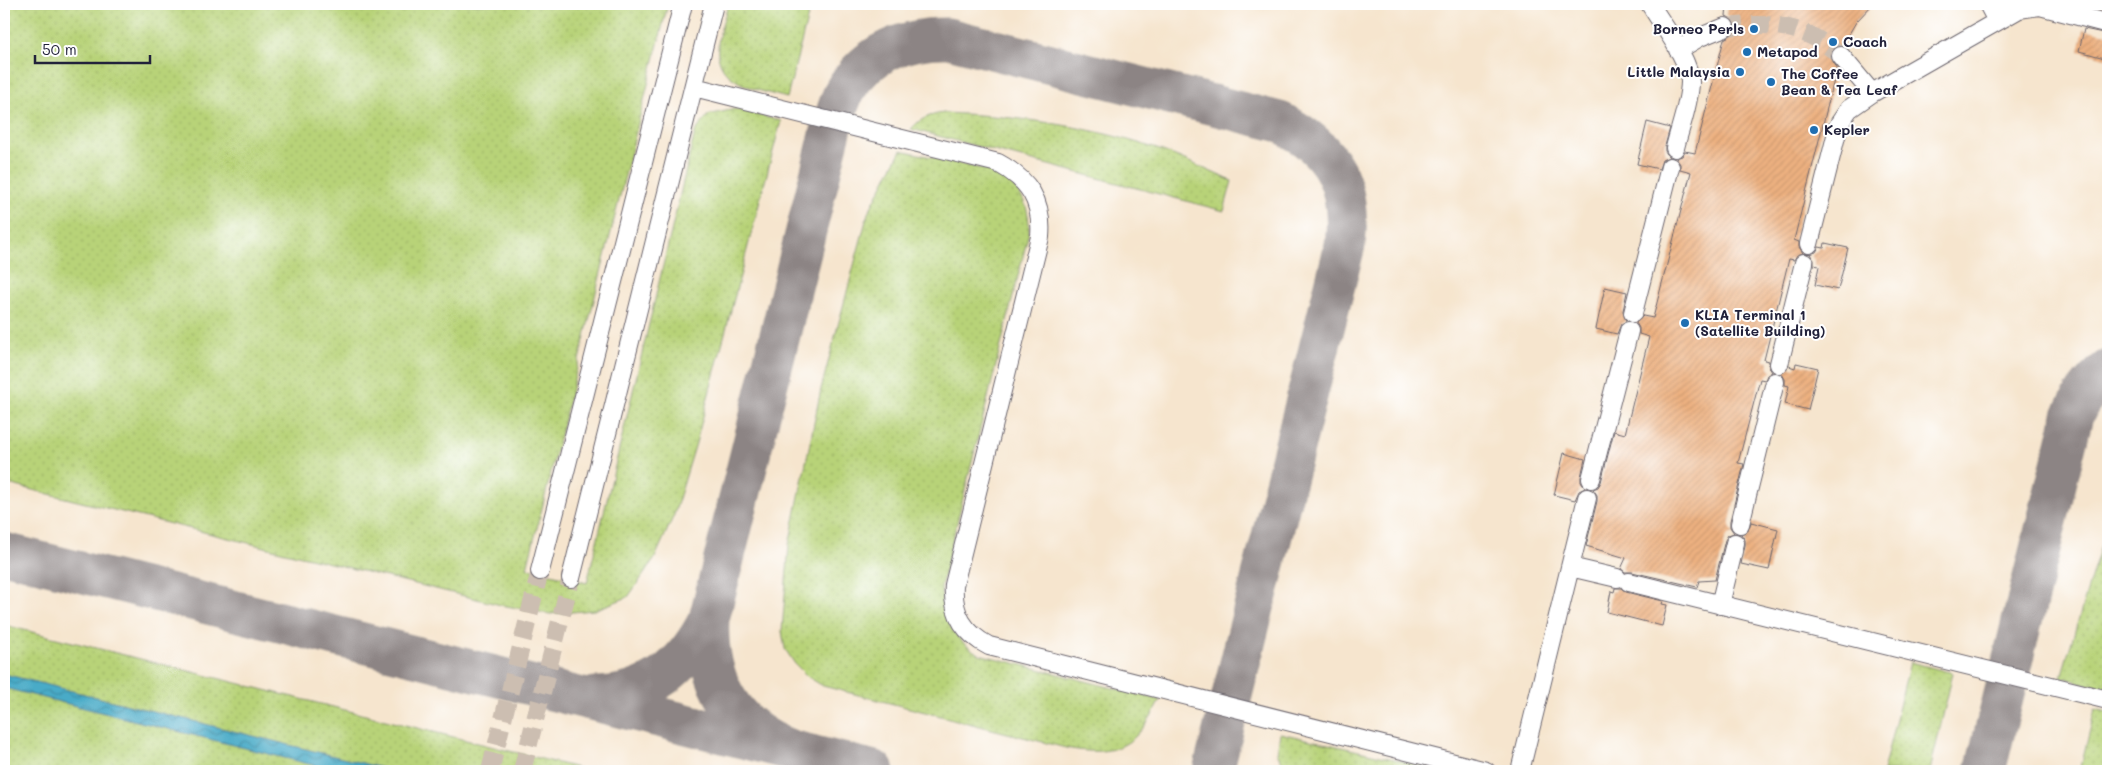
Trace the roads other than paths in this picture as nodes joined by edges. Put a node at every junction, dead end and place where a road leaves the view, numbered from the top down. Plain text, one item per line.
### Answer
1 (683, 4) edge
2 (714, 4) edge
3 (1650, 4) edge
4 (1988, 4) edge
5 (1997, 21) junction
6 (2105, 23) dead end
7 (1726, 27) tunnel mouth
8 (1678, 50) junction
9 (1841, 56) tunnel mouth
10 (694, 87) junction
11 (1872, 94) junction
12 (1675, 148) dead end
13 (1670, 167) dead end
14 (1809, 244) dead end
15 (1804, 263) dead end
16 (1633, 313) dead end
17 (1629, 331) dead end
18 (1779, 364) dead end
19 (1774, 382) dead end
20 (1592, 479) dead end
21 (1587, 498) dead end
22 (1740, 524) dead end
23 (1735, 543) dead end
24 (1570, 568) junction
25 (540, 571) tunnel mouth
26 (572, 578) tunnel mouth
27 (1720, 605) junction
28 (2108, 700) edge
29 (1486, 771) edge
30 (1520, 771) edge

1 - 25 street
2 - 10 street
3 - 8 street
4 - 5 street
5 - 6 street
5 - 11 street
7 - 8 street
8 - 12 street
9 - 11 street
10 - 26 street
10 - 29 street
11 - 14 street
13 - 16 street
15 - 18 street
17 - 20 street
19 - 22 street
21 - 24 street
23 - 27 street
24 - 27 street
24 - 30 street
27 - 28 street

